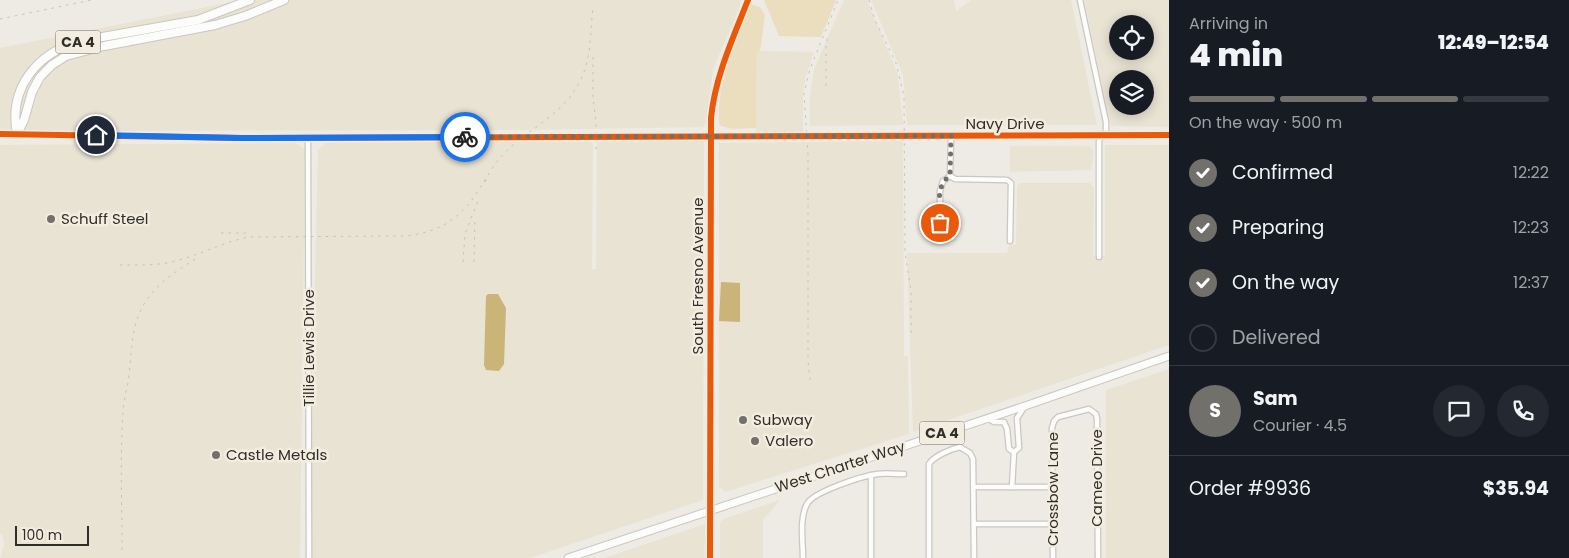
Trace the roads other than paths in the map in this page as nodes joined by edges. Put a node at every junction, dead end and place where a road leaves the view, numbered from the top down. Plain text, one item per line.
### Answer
1 (250, 0) edge
2 (284, 0) edge
3 (748, 0) edge
4 (1080, 0) edge
5 (199, 24) junction
6 (0, 134) edge
7 (17, 134) junction
8 (1169, 135) edge
9 (710, 136) junction
10 (951, 136) junction
11 (1102, 136) junction
12 (308, 137) junction
13 (950, 176) junction
14 (940, 240) dead end
15 (1010, 241) dead end
16 (1099, 257) dead end
17 (1169, 356) edge
18 (1025, 406) junction
19 (988, 418) junction
20 (1054, 421) joint
21 (1014, 452) junction
22 (904, 474) dead end
23 (871, 475) junction
24 (974, 487) junction
25 (1012, 487) junction
26 (1053, 487) junction
27 (710, 510) junction
28 (974, 524) junction
29 (1053, 524) junction
30 (309, 558) edge
31 (568, 558) edge
32 (710, 558) edge
33 (803, 558) edge
34 (871, 558) edge
35 (929, 558) edge
36 (974, 558) edge
37 (1053, 558) edge
38 (1098, 558) edge

1 - 5 highway, CA 4
2 - 5 highway, CA 4
3 - 9 street, South Fresno Avenue
4 - 11 street
5 - 7 highway, CA 4
6 - 7 street, Navy Drive
7 - 12 street, Navy Drive
8 - 11 street, Navy Drive
9 - 10 street, Navy Drive
9 - 12 street, Navy Drive
9 - 27 street, South Fresno Avenue
10 - 11 street, Navy Drive
10 - 13 street
11 - 16 street
12 - 30 street, Tillie Lewis Drive
13 - 14 street
13 - 15 street
17 - 18 highway, West Charter Way / CA 4
18 - 19 highway, West Charter Way / CA 4
18 - 21 street
19 - 21 street
19 - 27 highway, West Charter Way / CA 4
20 - 26 street, Crossbow Lane
20 - 38 street, Cameo Drive
21 - 25 street
22 - 23 street
23 - 33 street
23 - 34 street
24 - 25 street
24 - 28 street
24 - 35 street
25 - 26 street
26 - 29 street, Crossbow Lane
27 - 31 highway, West Charter Way / CA 4
27 - 32 street, South Fresno Avenue
28 - 29 street
28 - 36 street
29 - 37 street, Crossbow Lane

